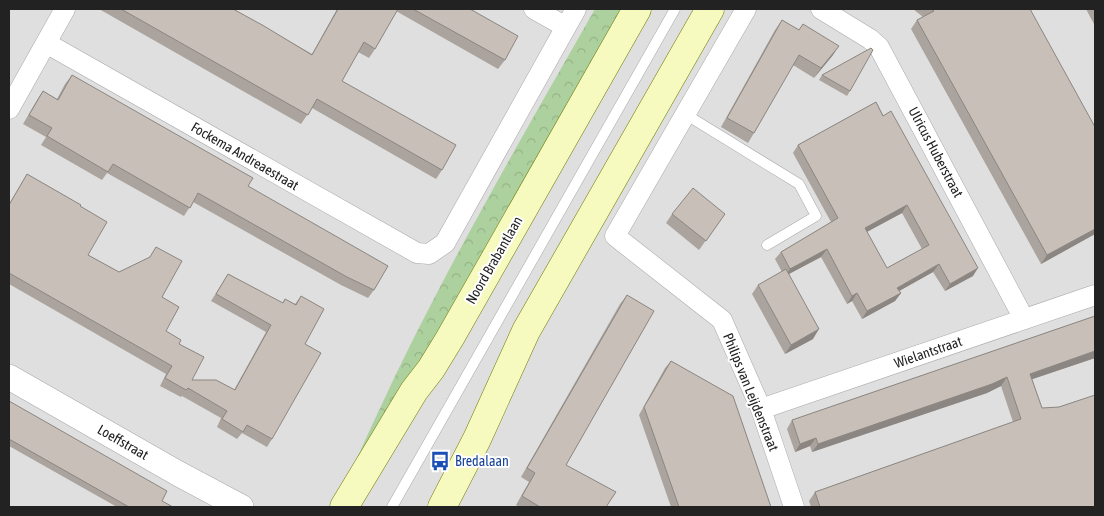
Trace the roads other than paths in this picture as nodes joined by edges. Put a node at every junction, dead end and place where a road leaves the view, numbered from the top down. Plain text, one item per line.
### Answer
1 (66, 9) edge
2 (534, 9) edge
3 (576, 9) edge
4 (637, 9) edge
5 (675, 9) edge
6 (710, 9) edge
7 (746, 9) edge
8 (821, 9) edge
9 (566, 27) junction
10 (46, 43) junction
11 (9, 109) edge
12 (685, 114) junction
13 (767, 245) dead end
14 (1095, 295) edge
15 (1024, 319) junction
16 (9, 377) edge
17 (761, 409) junction
18 (240, 507) edge
19 (344, 507) edge
20 (392, 507) edge
21 (442, 507) edge
22 (794, 507) edge

1 - 10 street
2 - 9 street
3 - 9 street
4 - 19 main road, Noord Brabantlaan
5 - 20 lane
6 - 21 main road
7 - 12 street
8 - 15 street, Ulricus Huberstraat
9 - 10 street, Fockema Andreaestraat
10 - 11 street
12 - 13 lane
12 - 17 street, Philips van Leijdenstraat
14 - 15 street, Wielantstraat
15 - 17 street, Wielantstraat
16 - 18 street, Loeffstraat
17 - 22 street, Philips van Leijdenstraat

